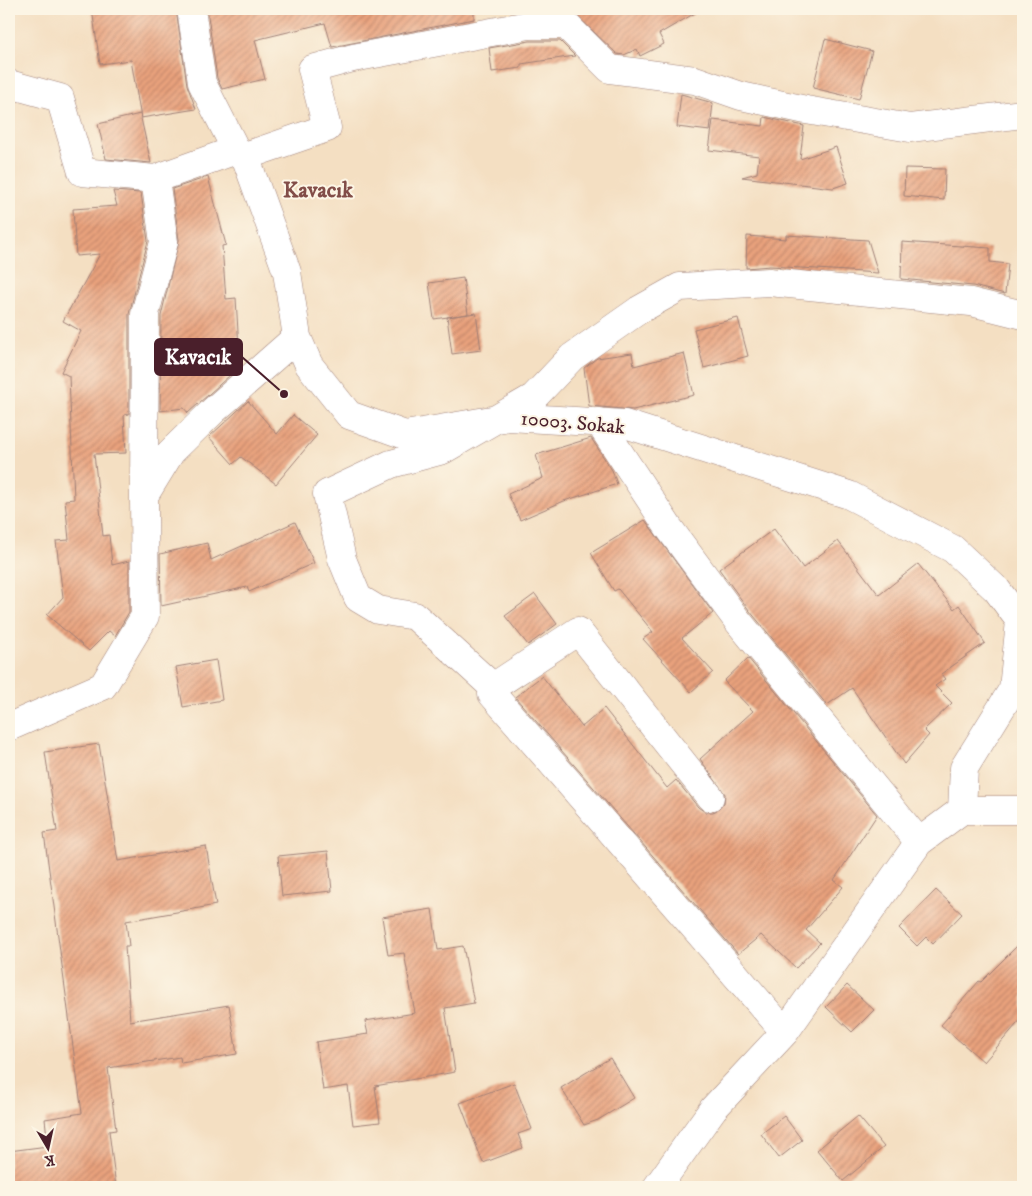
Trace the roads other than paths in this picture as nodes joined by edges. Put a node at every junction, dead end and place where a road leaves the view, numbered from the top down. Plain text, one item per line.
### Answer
1 (190, 9) edge
2 (9, 84) edge
3 (1023, 114) edge
4 (241, 153) junction
5 (155, 179) junction
6 (1023, 315) edge
7 (297, 337) junction
8 (492, 420) junction
9 (598, 422) junction
10 (144, 496) junction
11 (493, 687) junction
12 (9, 727) edge
13 (710, 797) dead end
14 (962, 810) junction
15 (1023, 810) edge
16 (919, 842) junction
17 (785, 1032) junction
18 (657, 1187) edge

1 - 4 street, 10003. Sokak
2 - 5 street
3 - 4 street
4 - 5 street
4 - 7 street, 10003. Sokak
5 - 10 street
6 - 8 street
7 - 8 street, 10003. Sokak
7 - 10 street
8 - 9 street, 10003. Sokak
8 - 11 street
9 - 14 street, 10003. Sokak
9 - 16 street
10 - 12 street
11 - 13 street
11 - 17 street
14 - 15 street
14 - 16 street
16 - 17 street
17 - 18 street

